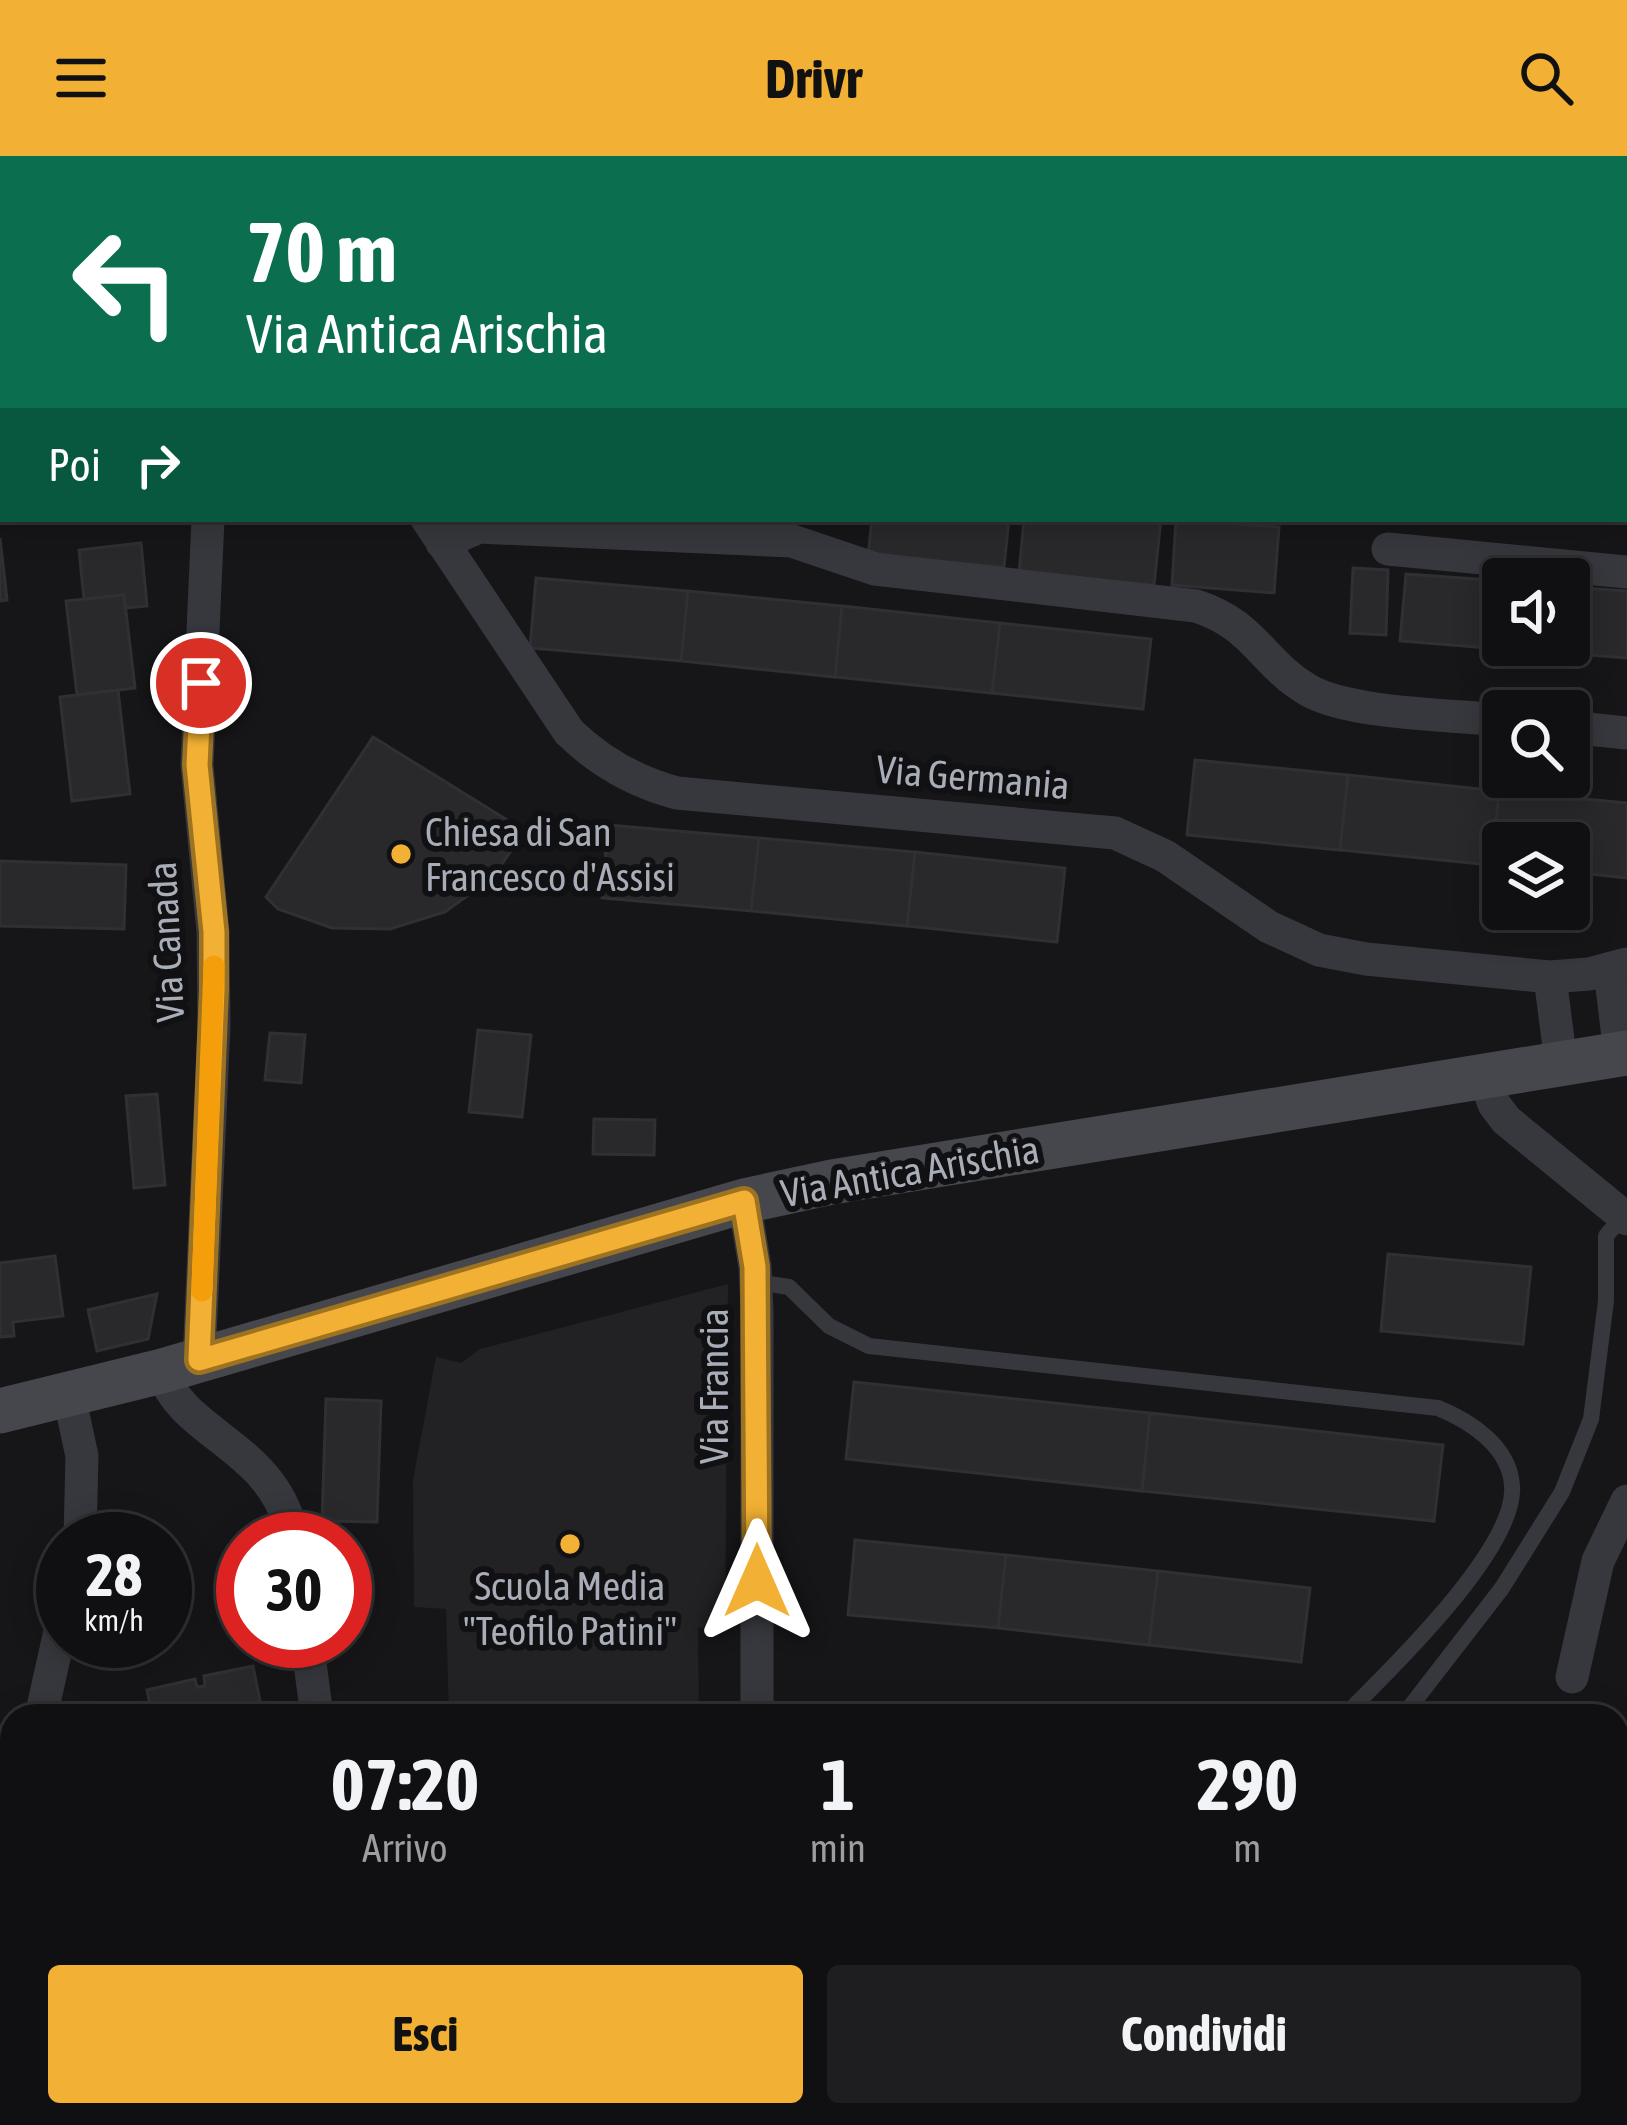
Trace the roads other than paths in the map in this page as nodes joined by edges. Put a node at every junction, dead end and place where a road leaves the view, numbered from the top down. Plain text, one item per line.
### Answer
1 (208, 522) edge
2 (434, 531) edge
3 (1388, 549) dead end
4 (1627, 572) edge
5 (1482, 717) edge
6 (1590, 729) edge
7 (1627, 733) edge
8 (1618, 967) edge
9 (1550, 976) junction
10 (1623, 1054) edge
11 (1561, 1063) junction
12 (1484, 1077) junction
13 (744, 1201) junction
14 (1625, 1217) edge
15 (756, 1282) junction
16 (180, 1365) junction
17 (69, 1396) junction
18 (0, 1411) edge
19 (1627, 1501) edge
20 (81, 1512) edge
21 (284, 1512) edge
22 (52, 1668) edge
23 (311, 1668) edge
24 (1572, 1677) dead end
25 (44, 1704) edge
26 (315, 1704) edge
27 (758, 1704) edge
28 (1355, 1704) edge
29 (1412, 1704) edge

1 - 16 street, Via Canada
2 - 5 street
2 - 9 street, Via Germania
3 - 4 street
6 - 7 street
8 - 9 street, Via Germania
8 - 10 street
9 - 11 street
10 - 11 main road, Via Antica Arischia
11 - 12 main road, Via Antica Arischia
12 - 13 main road, Via Antica Arischia
12 - 14 street
13 - 15 street, Via Francia
13 - 16 main road, Via Antica Arischia
14 - 29 lane
15 - 27 street, Via Francia
15 - 28 lane
16 - 17 main road, Via Antica Arischia
16 - 21 street
17 - 18 main road, Via Antica Arischia
17 - 20 street
19 - 24 street
22 - 25 street
23 - 26 street

